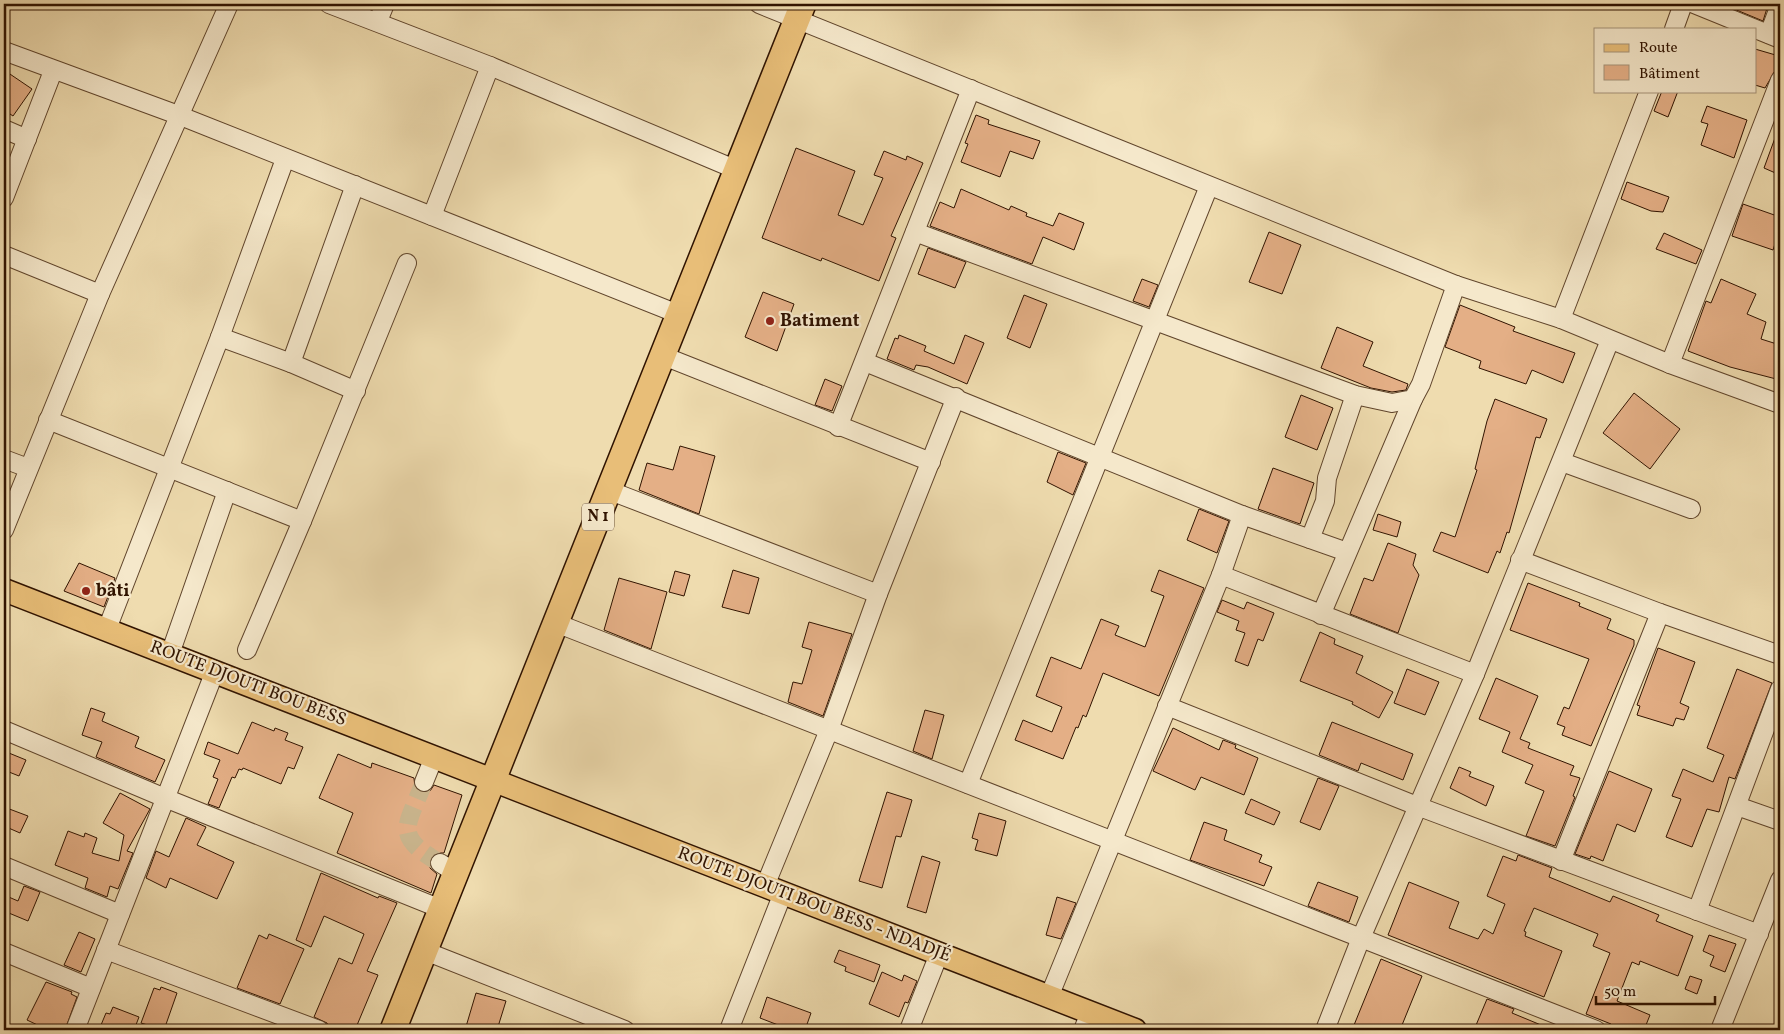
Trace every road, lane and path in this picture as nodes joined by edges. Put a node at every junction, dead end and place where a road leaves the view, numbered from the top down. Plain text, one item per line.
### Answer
1 (229, 4) edge
2 (329, 4) edge
3 (385, 4) edge
4 (759, 4) edge
5 (1683, 4) edge
6 (1694, 4) edge
7 (1780, 4) edge
8 (800, 11) edge
9 (378, 21) junction
10 (1674, 28) edge
11 (1754, 28) edge
12 (1756, 29) edge
13 (1774, 36) edge
14 (4, 51) edge
15 (490, 66) junction
16 (53, 70) junction
17 (1780, 80) edge
18 (971, 89) junction
19 (1649, 92) edge
20 (178, 116) junction
21 (4, 129) edge
22 (27, 139) junction
23 (285, 159) junction
24 (737, 170) junction
25 (355, 185) junction
26 (1209, 186) junction
27 (4, 198) edge
28 (432, 216) junction
29 (915, 232) junction
30 (4, 255) edge
31 (407, 263) dead end
32 (1456, 285) junction
33 (100, 294) junction
34 (678, 314) junction
35 (1561, 319) junction
36 (1155, 320) junction
37 (220, 337) junction
38 (1610, 340) junction
39 (661, 355) junction
40 (865, 362) junction
41 (292, 363) junction
42 (1670, 364) junction
43 (356, 390) junction
44 (1355, 394) junction
45 (956, 397) junction
46 (1413, 399) junction
47 (1780, 404) edge
48 (48, 420) junction
49 (838, 426) junction
50 (1099, 457) junction
51 (4, 459) edge
52 (931, 462) junction
53 (1562, 462) junction
54 (28, 468) junction
55 (169, 468) junction
56 (608, 490) junction
57 (227, 492) junction
58 (1691, 509) dead end
59 (1242, 515) junction
60 (302, 521) junction
61 (4, 530) edge
62 (1310, 539) junction
63 (1347, 552) junction
64 (1520, 560) junction
65 (1221, 575) junction
66 (4, 590) edge
67 (878, 594) junction
68 (1660, 613) junction
69 (1321, 615) junction
70 (556, 623) junction
71 (108, 629) junction
72 (247, 650) dead end
73 (170, 654) junction
74 (1780, 655) edge
75 (215, 671) junction
76 (1475, 674) junction
77 (1780, 689) edge
78 (1167, 706) junction
79 (4, 730) edge
80 (829, 730) junction
81 (434, 757) junction
82 (493, 780) junction
83 (424, 782) tunnel mouth
84 (968, 784) junction
85 (165, 798) junction
86 (1417, 806) junction
87 (1737, 806) junction
88 (1780, 821) edge
89 (1113, 841) junction
90 (1561, 861) junction
91 (4, 866) edge
92 (1780, 880) edge
93 (774, 890) junction
94 (441, 909) junction
95 (1697, 911) junction
96 (120, 914) junction
97 (1759, 934) junction
98 (1361, 938) junction
99 (106, 950) junction
100 (425, 950) junction
101 (4, 952) edge
102 (939, 954) junction
103 (91, 988) junction
104 (1049, 997) junction
105 (1087, 1022) edge
106 (607, 1027) edge
107 (75, 1030) edge
108 (319, 1030) edge
109 (393, 1030) edge
110 (625, 1030) edge
111 (729, 1030) edge
112 (909, 1030) edge
113 (1135, 1030) edge
114 (1325, 1030) edge
115 (1596, 1030) edge
116 (1720, 1030) edge

1 - 20 street
2 - 9 street
3 - 9 street
4 - 8 street
5 - 10 street
6 - 11 street
7 - 13 street
8 - 18 street
8 - 24 highway, N 1
9 - 15 street
12 - 13 street
14 - 16 street
15 - 24 street
15 - 28 street
16 - 20 street
16 - 22 street
17 - 42 street
18 - 26 street
18 - 29 street
19 - 35 street
20 - 23 street
20 - 33 street
21 - 22 street
22 - 27 street
23 - 25 street
23 - 37 street
24 - 34 highway, N 1
25 - 28 street
25 - 41 street
26 - 32 street
26 - 36 street
28 - 34 street
29 - 36 street
29 - 40 street
30 - 33 street
31 - 43 street
32 - 35 street
32 - 46 street
33 - 48 street
34 - 39 highway, N 1
35 - 38 street
36 - 44 street
36 - 50 street
37 - 41 street
37 - 55 street
38 - 42 street
38 - 53 street
39 - 49 street
39 - 56 highway, N 1
40 - 45 street
40 - 49 street
41 - 43 street
42 - 47 street
43 - 60 street
44 - 46 street
44 - 62 street
45 - 50 street
45 - 52 street
46 - 63 street
48 - 54 street
48 - 55 street
49 - 52 street
50 - 59 street
50 - 84 street
51 - 54 street
52 - 67 street
53 - 58 street
53 - 64 street
54 - 61 street
55 - 57 street
55 - 71 street
56 - 67 street
56 - 70 highway, N 1
57 - 60 street
57 - 73 street
59 - 62 street
59 - 65 street
60 - 72 street
62 - 63 street
63 - 69 street
64 - 68 street
64 - 76 street
65 - 69 street
65 - 78 street
66 - 71 main road, ROUTE DJOUTI BOU BESS
67 - 80 street
68 - 74 street
68 - 90 street
69 - 76 street
70 - 80 street
70 - 82 highway, N 1
71 - 73 main road, ROUTE DJOUTI BOU BESS
73 - 75 main road, ROUTE DJOUTI BOU BESS
75 - 81 main road, ROUTE DJOUTI BOU BESS
75 - 85 street
76 - 86 street
77 - 87 street
78 - 86 street
78 - 89 street
79 - 85 street
80 - 84 street
80 - 93 street
81 - 82 main road, ROUTE DJOUTI BOU BESS
81 - 83 street
82 - 93 main road, ROUTE DJOUTI BOU BESS - NDADJÉ
82 - 94 highway, N 1
84 - 89 street
85 - 94 street
85 - 96 street
86 - 90 street
86 - 98 street
87 - 88 street
87 - 95 street
89 - 98 street
89 - 104 street
90 - 95 street
91 - 96 street
92 - 97 street
93 - 102 main road, ROUTE DJOUTI BOU BESS - NDADJÉ
93 - 111 street
94 - 100 highway, N 1
95 - 97 street
96 - 99 street
97 - 116 street
98 - 114 street
98 - 115 street
99 - 103 street
99 - 108 street
100 - 106 street
100 - 109 highway, N 1
101 - 103 street
102 - 104 main road, ROUTE DJOUTI BOU BESS - NDADJÉ
102 - 112 street
103 - 107 street
104 - 105 main road, ROUTE DJOUTI BOU BESS - NDADJÉ
105 - 113 main road, ROUTE DJOUTI BOU BESS - NDADJÉ
106 - 110 street

